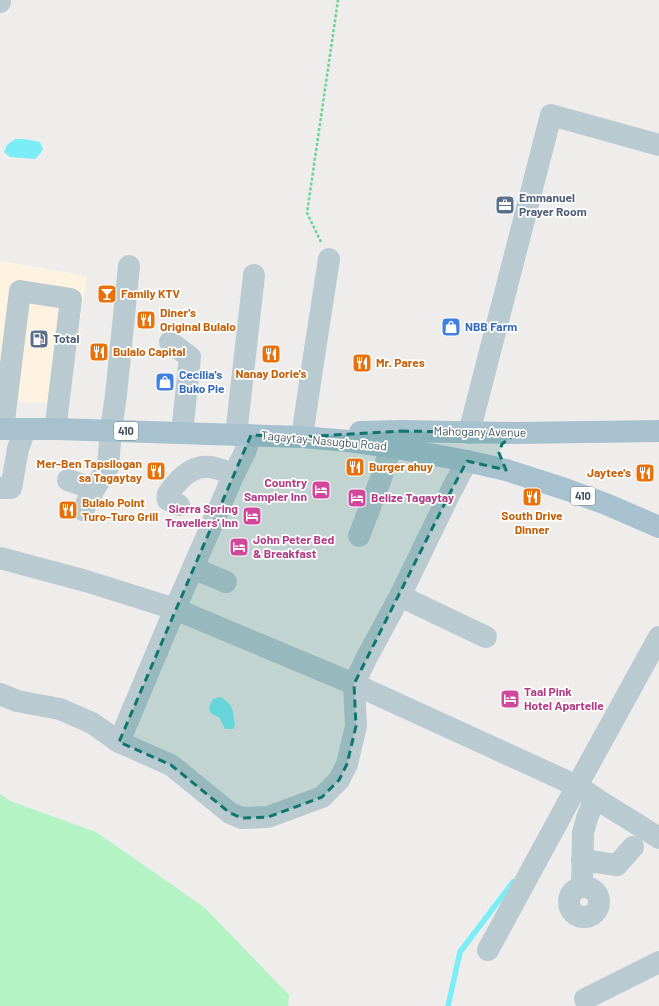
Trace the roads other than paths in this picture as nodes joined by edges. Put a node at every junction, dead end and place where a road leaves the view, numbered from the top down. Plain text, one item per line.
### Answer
1 (659, 145) edge
2 (329, 259) road end
3 (129, 266) dead end
4 (254, 274) dead end
5 (170, 342) dead end
6 (2, 429) edge
7 (25, 429) junction
8 (57, 429) junction
9 (111, 430) junction
10 (659, 431) edge
11 (182, 433) junction
12 (469, 433) junction
13 (517, 434) junction
14 (244, 435) junction
15 (302, 437) junction
16 (391, 447) junction
17 (467, 461) junction
18 (506, 470) junction
19 (234, 474) junction
20 (68, 480) dead end
21 (0, 488) edge
22 (94, 489) junction
23 (179, 505) dead end
24 (83, 510) dead end
25 (659, 527) edge
26 (359, 536) dead end
27 (0, 558) edge
28 (193, 568) junction
29 (226, 582) dead end
30 (400, 596) junction
31 (175, 609) junction
32 (486, 637) dead end
33 (659, 637) edge
34 (354, 684) junction
35 (0, 694) edge
36 (119, 742) junction
37 (577, 786) junction
38 (595, 798) junction
39 (659, 838) edge
40 (633, 847) dead end
41 (582, 860) junction
42 (582, 886) dead end
43 (488, 950) dead end
44 (659, 962) edge
45 (585, 999) dead end

1 - 12 street
2 - 15 street
3 - 9 street
4 - 14 street
5 - 11 street
6 - 7 main road, Tagaytay-Nasugbu Road / 410
6 - 8 street
7 - 8 main road, Tagaytay-Nasugbu Road / 410
7 - 21 street
8 - 9 main road, Tagaytay-Nasugbu Road / 410
9 - 11 main road, Tagaytay-Nasugbu Road / 410
9 - 22 street
10 - 13 main road, Mahogany Avenue
11 - 14 main road, Tagaytay-Nasugbu Road / 410
12 - 13 main road, Mahogany Avenue
12 - 15 main road, Mahogany Avenue
13 - 18 main road
14 - 15 main road, Tagaytay-Nasugbu Road / 410
14 - 19 street
15 - 16 main road, Tagaytay-Nasugbu Road / 410
16 - 17 main road, Tagaytay-Nasugbu Road / 410
16 - 26 street
17 - 18 main road, Tagaytay-Nasugbu Road / 410
17 - 30 street
18 - 25 main road, Tagaytay-Nasugbu Road / 410
19 - 23 street
19 - 28 street
20 - 22 street
22 - 24 street
27 - 31 street
28 - 29 street
28 - 31 street
30 - 32 street
30 - 34 street
31 - 34 street
31 - 36 street
33 - 37 street
34 - 36 street
34 - 37 street
35 - 36 street
37 - 38 street
37 - 43 street
38 - 39 street
38 - 41 street
40 - 41 street
41 - 42 street
44 - 45 street

